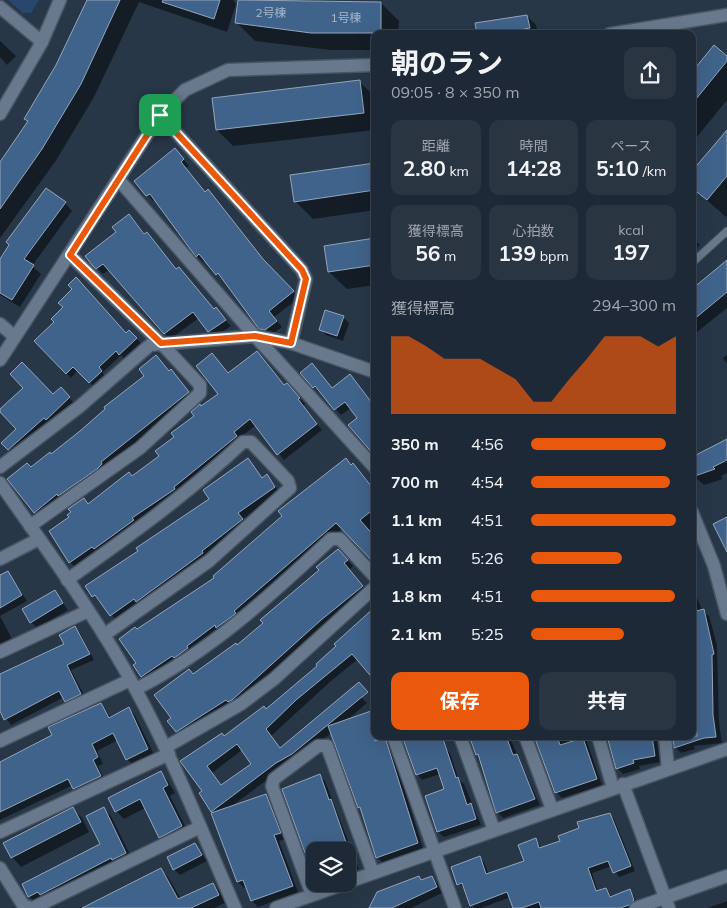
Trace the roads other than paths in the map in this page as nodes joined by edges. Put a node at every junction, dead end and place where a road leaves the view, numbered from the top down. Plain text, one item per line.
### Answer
1 (60, 0) edge
2 (0, 7) edge
3 (727, 15) edge
4 (661, 30) edge
5 (42, 42) junction
6 (371, 65) edge
7 (0, 114) edge
8 (160, 115) junction
9 (118, 179) junction
10 (727, 231) edge
11 (70, 255) junction
12 (696, 259) edge
13 (0, 324) edge
14 (255, 336) junction
15 (15, 337) junction
16 (161, 343) junction
17 (291, 343) junction
18 (0, 360) edge
19 (371, 371) edge
20 (371, 464) edge
21 (0, 467) edge
22 (0, 483) edge
23 (696, 522) edge
24 (30, 526) junction
25 (39, 539) junction
26 (0, 559) edge
27 (371, 573) edge
28 (67, 580) junction
29 (371, 592) edge
30 (88, 611) junction
31 (727, 614) edge
32 (104, 635) junction
33 (0, 652) edge
34 (133, 684) junction
35 (394, 740) edge
36 (461, 740) edge
37 (526, 740) edge
38 (600, 740) edge
39 (664, 740) edge
40 (0, 741) edge
41 (727, 749) edge
42 (167, 751) junction
43 (668, 769) junction
44 (618, 786) junction
45 (552, 809) junction
46 (200, 827) junction
47 (494, 830) junction
48 (0, 832) edge
49 (434, 851) junction
50 (0, 868) edge
51 (372, 873) junction
52 (727, 876) edge
53 (356, 879) edge
54 (323, 892) edge
55 (312, 896) junction
56 (667, 903) edge
57 (32, 908) edge
58 (234, 908) edge
59 (276, 908) edge
60 (455, 908) edge
61 (636, 908) edge

1 - 5 street
2 - 5 street
3 - 4 street
5 - 7 street
6 - 8 street
8 - 9 street
8 - 17 street
9 - 11 street
9 - 14 street
10 - 12 lane
11 - 15 street
11 - 16 street
13 - 15 street
14 - 16 street
14 - 17 street
14 - 20 street
15 - 18 street
16 - 21 street
16 - 24 street
17 - 19 street
22 - 24 street
23 - 31 street
24 - 25 street
25 - 26 street
25 - 28 street
27 - 34 street
28 - 30 street
28 - 32 street
29 - 42 street
30 - 32 street
30 - 33 street
32 - 34 street
34 - 40 street
34 - 42 street
35 - 49 street
36 - 47 street
37 - 45 street
38 - 44 street
39 - 43 street
41 - 43 street
42 - 46 street
42 - 48 street
43 - 44 street
44 - 45 street
44 - 56 street
45 - 47 street
46 - 57 street
46 - 58 street
47 - 49 street
49 - 51 street
49 - 60 street
50 - 57 street
51 - 53 street
51 - 55 street
52 - 56 street
54 - 55 street
55 - 59 street
56 - 61 street

